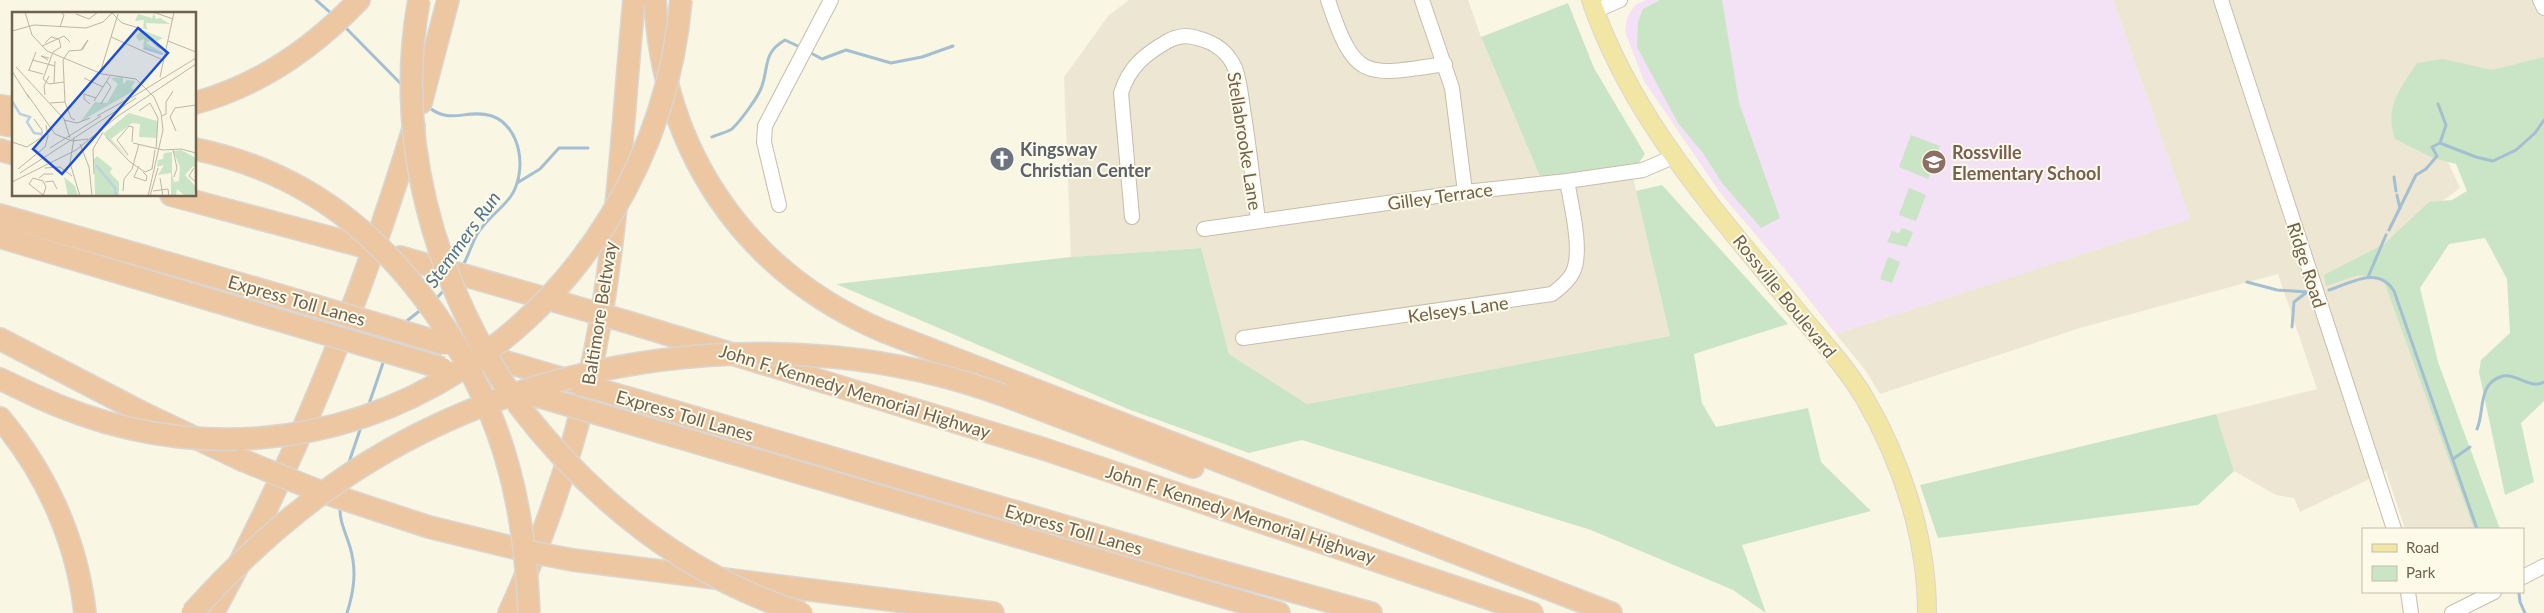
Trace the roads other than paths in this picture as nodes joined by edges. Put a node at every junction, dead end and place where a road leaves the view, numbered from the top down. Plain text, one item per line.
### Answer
1 (358, 0) edge
2 (419, 0) edge
3 (448, 0) edge
4 (634, 0) edge
5 (655, 0) edge
6 (682, 0) edge
7 (831, 0) edge
8 (1328, 0) edge
9 (1422, 0) edge
10 (1620, 0) edge
11 (2221, 0) edge
12 (2540, 0) edge
13 (1593, 6) edge
14 (2544, 8) edge
15 (1444, 64) junction
16 (196, 103) edge
17 (196, 149) edge
18 (1673, 157) junction
19 (1567, 181) junction
20 (1465, 192) junction
21 (175, 196) edge
22 (779, 205) dead end
23 (0, 215) edge
24 (1132, 217) dead end
25 (1258, 220) junction
26 (1204, 230) dead end
27 (0, 237) edge
28 (1243, 338) dead end
29 (0, 339) edge
30 (0, 379) edge
31 (0, 418) edge
32 (2394, 528) edge
33 (2544, 566) edge
34 (2524, 576) edge
35 (2408, 593) edge
36 (2492, 593) edge
37 (85, 613) edge
38 (192, 613) edge
39 (213, 613) edge
40 (509, 613) edge
41 (528, 613) edge
42 (802, 613) edge
43 (993, 613) edge
44 (1279, 613) edge
45 (1371, 613) edge
46 (1532, 613) edge
47 (1592, 613) edge
48 (1611, 613) edge
49 (1927, 613) edge
50 (2411, 613) edge
51 (2452, 613) edge

1 - 16 highway
2 - 42 highway, bridge
3 - 39 highway
4 - 40 highway, Baltimore Beltway
5 - 48 highway
6 - 30 highway, bridge
7 - 22 street
8 - 15 street
9 - 15 street
10 - 13 street
11 - 32 street, Ridge Road
12 - 14 street
13 - 18 main road, Rossville Boulevard
15 - 20 street
17 - 41 highway, bridge
18 - 19 street, Gilley Terrace
18 - 49 main road, Rossville Boulevard
19 - 20 street, Gilley Terrace
19 - 28 street, Kelseys Lane
20 - 25 street, Gilley Terrace
21 - 46 highway, John F. Kennedy Memorial Highway, bridge
23 - 45 highway, Express Toll Lanes, bridge
24 - 25 street, Stellabrooke Lane
25 - 26 street, Gilley Terrace
27 - 44 highway, Express Toll Lanes, bridge
29 - 43 highway, bridge
31 - 37 highway
33 - 34 street
35 - 50 street
36 - 51 street
38 - 47 highway, bridge

